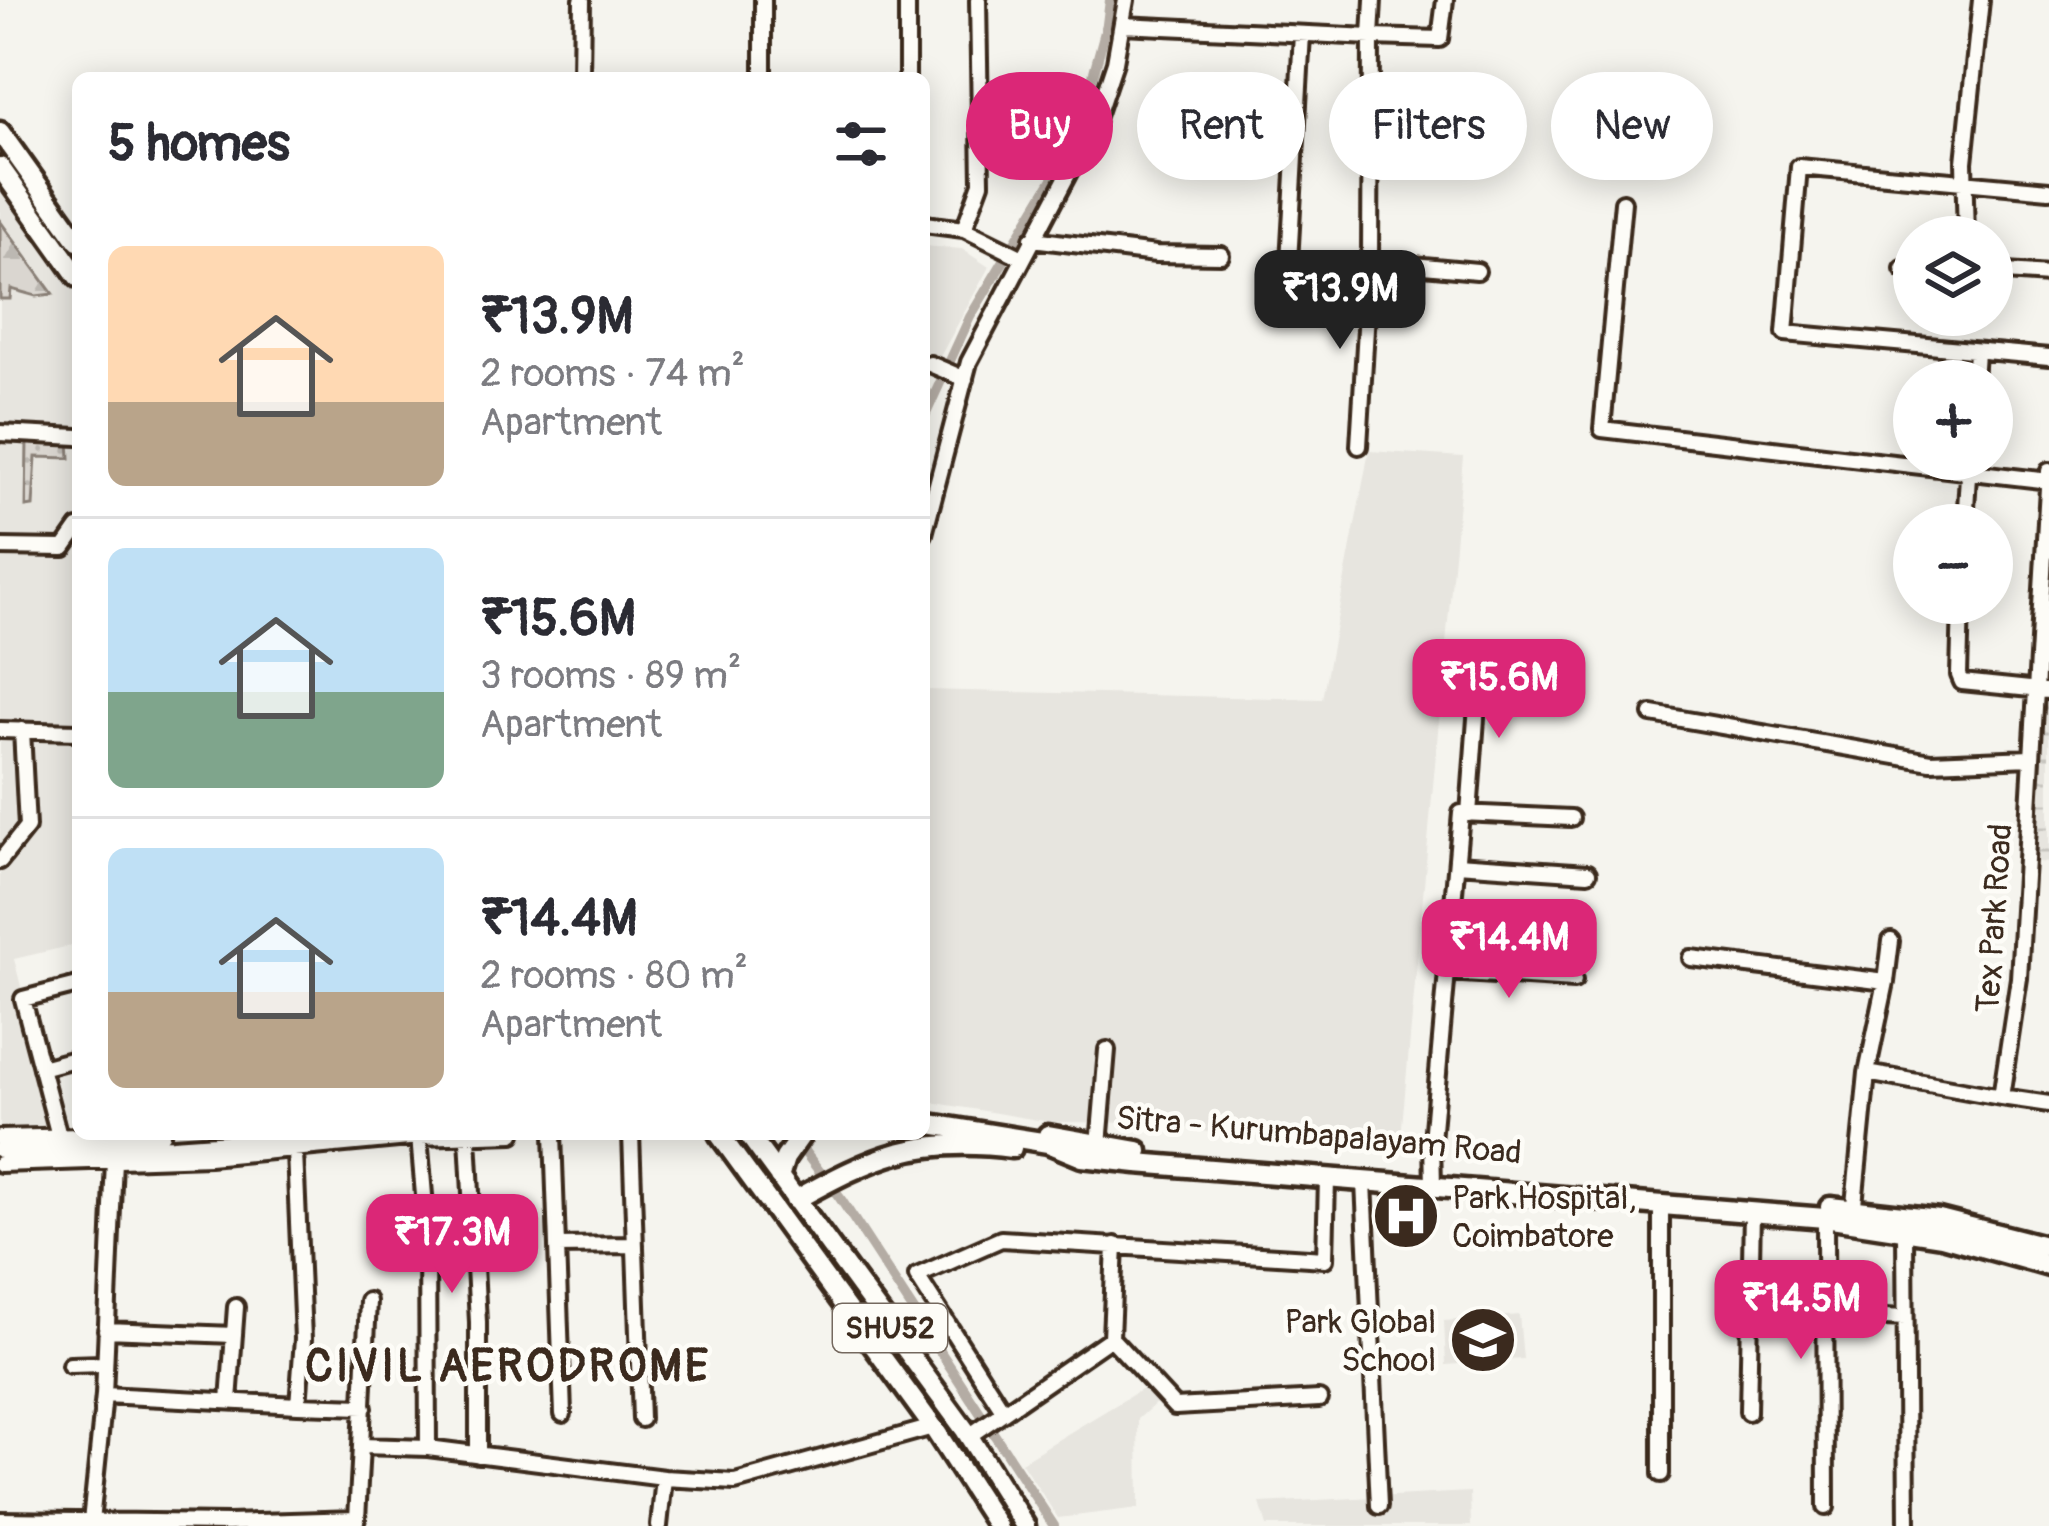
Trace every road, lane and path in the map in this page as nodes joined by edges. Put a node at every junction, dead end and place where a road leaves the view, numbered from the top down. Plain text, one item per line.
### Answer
1 (582, 0) edge
2 (764, 0) edge
3 (907, 0) edge
4 (978, 0) edge
5 (1126, 0) edge
6 (1373, 0) edge
7 (1444, 0) edge
8 (1981, 0) edge
9 (1122, 25) junction
10 (1301, 34) junction
11 (1371, 37) junction
12 (581, 72) edge
13 (763, 72) edge
14 (908, 72) edge
15 (0, 132) edge
16 (0, 166) edge
17 (1963, 184) junction
18 (2049, 190) edge
19 (1623, 202) dead end
20 (1965, 216) edge
21 (930, 225) edge
22 (964, 229) junction
23 (72, 233) edge
24 (1032, 239) junction
25 (1221, 255) dead end
26 (1021, 256) junction
27 (1370, 261) junction
28 (1288, 262) dead end
29 (72, 268) edge
30 (1477, 271) dead end
31 (2013, 273) edge
32 (2049, 275) edge
33 (1976, 352) junction
34 (2049, 357) edge
35 (1975, 360) edge
36 (0, 434) edge
37 (72, 437) edge
38 (1359, 446) dead end
39 (1893, 458) edge
40 (2049, 471) edge
41 (2013, 474) edge
42 (2049, 481) edge
43 (930, 490) edge
44 (72, 532) edge
45 (0, 547) edge
46 (1960, 624) edge
47 (1480, 664) dead end
48 (2042, 691) edge
49 (1652, 714) dead end
50 (0, 730) edge
51 (22, 730) junction
52 (72, 732) edge
53 (2030, 758) junction
54 (1469, 814) junction
55 (1571, 818) dead end
56 (0, 861) edge
57 (1457, 864) junction
58 (1588, 873) dead end
59 (1452, 916) junction
60 (1584, 926) dead end
61 (1891, 940) dead end
62 (1691, 958) dead end
63 (1447, 972) junction
64 (1574, 980) dead end
65 (1886, 982) junction
66 (72, 987) edge
67 (1107, 1050) dead end
68 (72, 1060) edge
69 (41, 1068) junction
70 (1868, 1073) junction
71 (2001, 1097) junction
72 (2049, 1104) edge
73 (930, 1121) edge
74 (59, 1136) junction
75 (72, 1136) edge
76 (0, 1138) edge
77 (261, 1140) edge
78 (394, 1140) edge
79 (419, 1140) edge
80 (468, 1140) edge
81 (553, 1140) edge
82 (631, 1140) edge
83 (723, 1140) edge
84 (752, 1140) edge
85 (797, 1141) edge
86 (0, 1150) edge
87 (1090, 1150) junction
88 (295, 1152) junction
89 (113, 1160) junction
90 (0, 1164) edge
91 (779, 1177) junction
92 (1327, 1179) junction
93 (1433, 1181) junction
94 (1364, 1182) junction
95 (801, 1197) junction
96 (1661, 1205) junction
97 (1752, 1212) junction
98 (1852, 1216) junction
99 (1825, 1218) junction
100 (1905, 1231) junction
101 (635, 1245) junction
102 (1115, 1245) junction
103 (557, 1246) junction
104 (2049, 1247) edge
105 (2049, 1266) edge
106 (368, 1301) dead end
107 (236, 1307) dead end
108 (1825, 1314) junction
109 (1905, 1318) junction
110 (106, 1330) junction
111 (233, 1335) junction
112 (1111, 1338) junction
113 (103, 1364) junction
114 (70, 1365) dead end
115 (104, 1395) junction
116 (1319, 1399) dead end
117 (229, 1401) junction
118 (298, 1405) junction
119 (364, 1407) junction
120 (1748, 1412) dead end
121 (1003, 1413) junction
122 (563, 1414) dead end
123 (641, 1419) dead end
124 (968, 1434) junction
125 (938, 1435) junction
126 (361, 1446) junction
127 (428, 1448) junction
128 (478, 1455) junction
129 (1661, 1474) dead end
130 (664, 1478) junction
131 (1379, 1506) dead end
132 (1826, 1507) dead end
133 (357, 1519) junction
134 (0, 1520) edge
135 (91, 1522) junction
136 (65, 1524) edge
137 (139, 1524) edge
138 (228, 1525) edge
139 (377, 1526) edge
140 (659, 1526) edge
141 (997, 1526) edge
142 (1025, 1526) edge
143 (1907, 1526) edge

1 - 12 street
2 - 13 street
3 - 14 street
4 - 22 street
5 - 9 street
6 - 11 street
7 - 11 street
8 - 17 street
9 - 10 street
9 - 24 street
10 - 11 street
10 - 28 street
11 - 27 street
15 - 23 main road
16 - 29 main road
17 - 18 street
17 - 20 street
17 - 33 street
19 - 39 street
21 - 22 street
22 - 26 street
24 - 25 street
24 - 26 street
26 - 43 street
27 - 30 street
27 - 38 street
31 - 32 street
33 - 34 street
33 - 35 street
36 - 37 street
40 - 42 street, Tex Park Road
41 - 42 street
42 - 48 street, Tex Park Road
44 - 45 street
46 - 48 street
47 - 54 street
48 - 53 street, Tex Park Road
49 - 53 street
50 - 51 street
51 - 52 street
51 - 56 street
53 - 71 street, Tex Park Road
54 - 55 street
54 - 57 street
57 - 58 street
57 - 59 street
59 - 60 street
59 - 63 street
61 - 65 street
62 - 65 street
63 - 64 street
63 - 93 street
65 - 70 street
66 - 69 street
67 - 87 street
68 - 69 street
69 - 74 street
70 - 71 street
70 - 98 street
71 - 72 street
73 - 87 main road, Sitra - Kurumbapalayam Road
74 - 75 street
74 - 76 street
77 - 86 street
78 - 88 street
79 - 127 street
80 - 128 street
81 - 103 street
82 - 101 street
83 - 125 main road, SHU52
84 - 91 main road, SHU52
85 - 91 main road
87 - 92 main road, Sitra - Kurumbapalayam Road
87 - 93 main road, Sitra - Kurumbapalayam Road
87 - 95 main road
88 - 89 street
88 - 118 street
89 - 90 street
89 - 110 street
91 - 95 main road, SHU52
92 - 94 main road, Sitra - Kurumbapalayam Road
92 - 102 street
93 - 94 main road, Sitra - Kurumbapalayam Road
93 - 96 main road, Sitra - Kurumbapalayam Road
93 - 98 main road, Sitra - Kurumbapalayam Road
94 - 131 street
95 - 124 main road, SHU52
96 - 97 main road, Sitra - Kurumbapalayam Road
96 - 129 street
97 - 99 main road, Sitra - Kurumbapalayam Road
97 - 120 street
98 - 99 main road, Sitra - Kurumbapalayam Road
98 - 100 main road, Sitra - Kurumbapalayam Road
98 - 104 main road
99 - 108 street
100 - 105 main road, Sitra - Kurumbapalayam Road
100 - 109 street
101 - 103 street
101 - 123 street
102 - 112 street
102 - 121 street
103 - 122 street
106 - 119 street
107 - 111 street
108 - 109 street
108 - 132 street
109 - 143 street
110 - 111 street
110 - 113 street
111 - 117 street
112 - 116 street
112 - 121 street
113 - 114 street
113 - 115 street
115 - 117 street
115 - 135 street
117 - 118 street
118 - 119 street
119 - 126 street
121 - 124 street
124 - 125 main road
124 - 142 main road, SHU52
125 - 130 street
125 - 141 main road, SHU52
126 - 127 street
126 - 133 street
127 - 128 street
128 - 130 street
130 - 140 street
133 - 138 street
133 - 139 street
134 - 136 street
135 - 136 street
135 - 137 street
137 - 138 street

